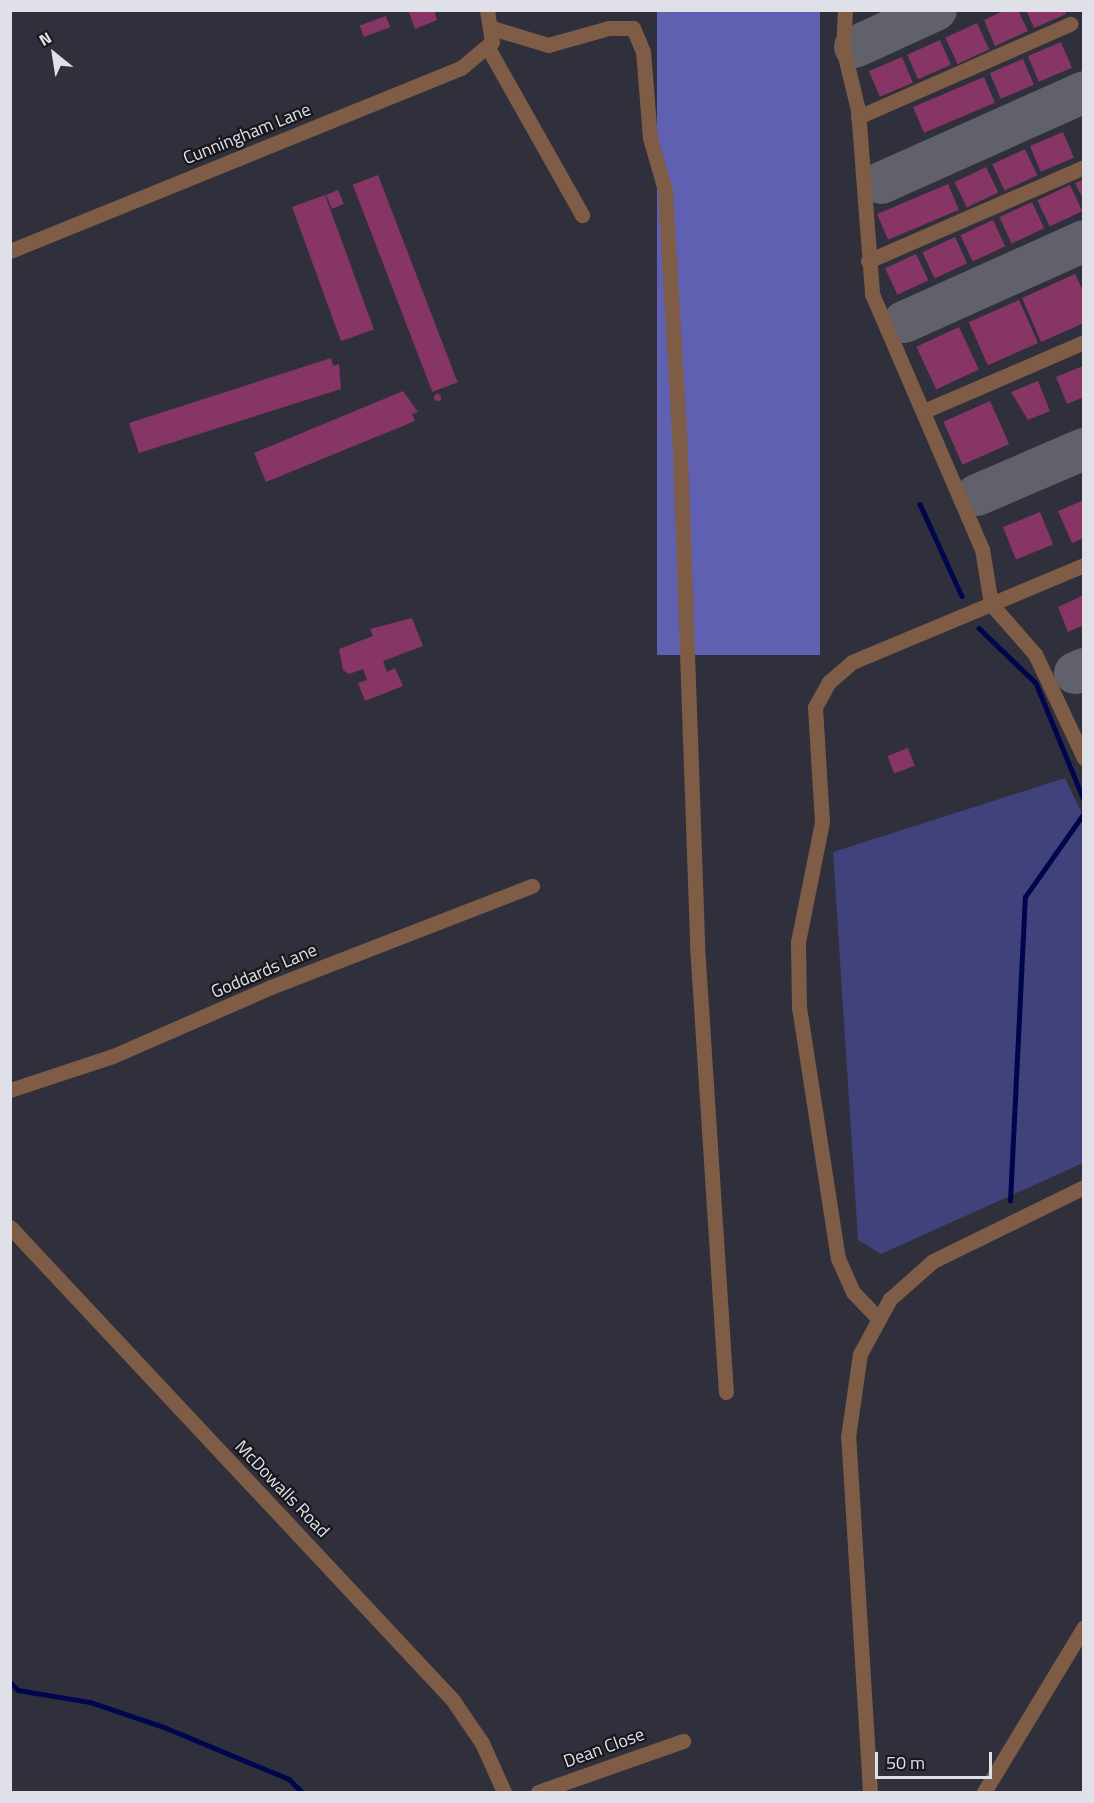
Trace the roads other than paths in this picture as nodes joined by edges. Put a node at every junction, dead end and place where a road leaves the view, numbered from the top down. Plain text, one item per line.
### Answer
1 (487, 10) edge
2 (845, 10) edge
3 (1070, 24) dead end
4 (491, 40) junction
5 (858, 117) junction
6 (1083, 167) edge
7 (582, 215) dead end
8 (10, 251) edge
9 (868, 261) junction
10 (1083, 342) edge
11 (924, 411) junction
12 (1083, 565) edge
13 (992, 604) junction
14 (1083, 758) edge
15 (532, 886) dead end
16 (10, 1090) edge
17 (1083, 1187) edge
18 (10, 1227) edge
19 (877, 1317) junction
20 (726, 1392) dead end
21 (1083, 1626) edge
22 (683, 1741) dead end
23 (504, 1792) edge
24 (538, 1792) edge
25 (870, 1792) edge
26 (984, 1792) edge

1 - 4 street
2 - 5 street
3 - 5 street
4 - 7 street
4 - 8 street, Cunningham Lane
4 - 20 street
5 - 9 street
6 - 9 street
9 - 11 street
10 - 11 street
11 - 13 street
12 - 13 street
13 - 14 street
13 - 19 street
15 - 16 street, Goddards Lane
17 - 19 street
18 - 23 street, McDowalls Road
19 - 25 street
21 - 26 street
22 - 24 street, Dean Close

